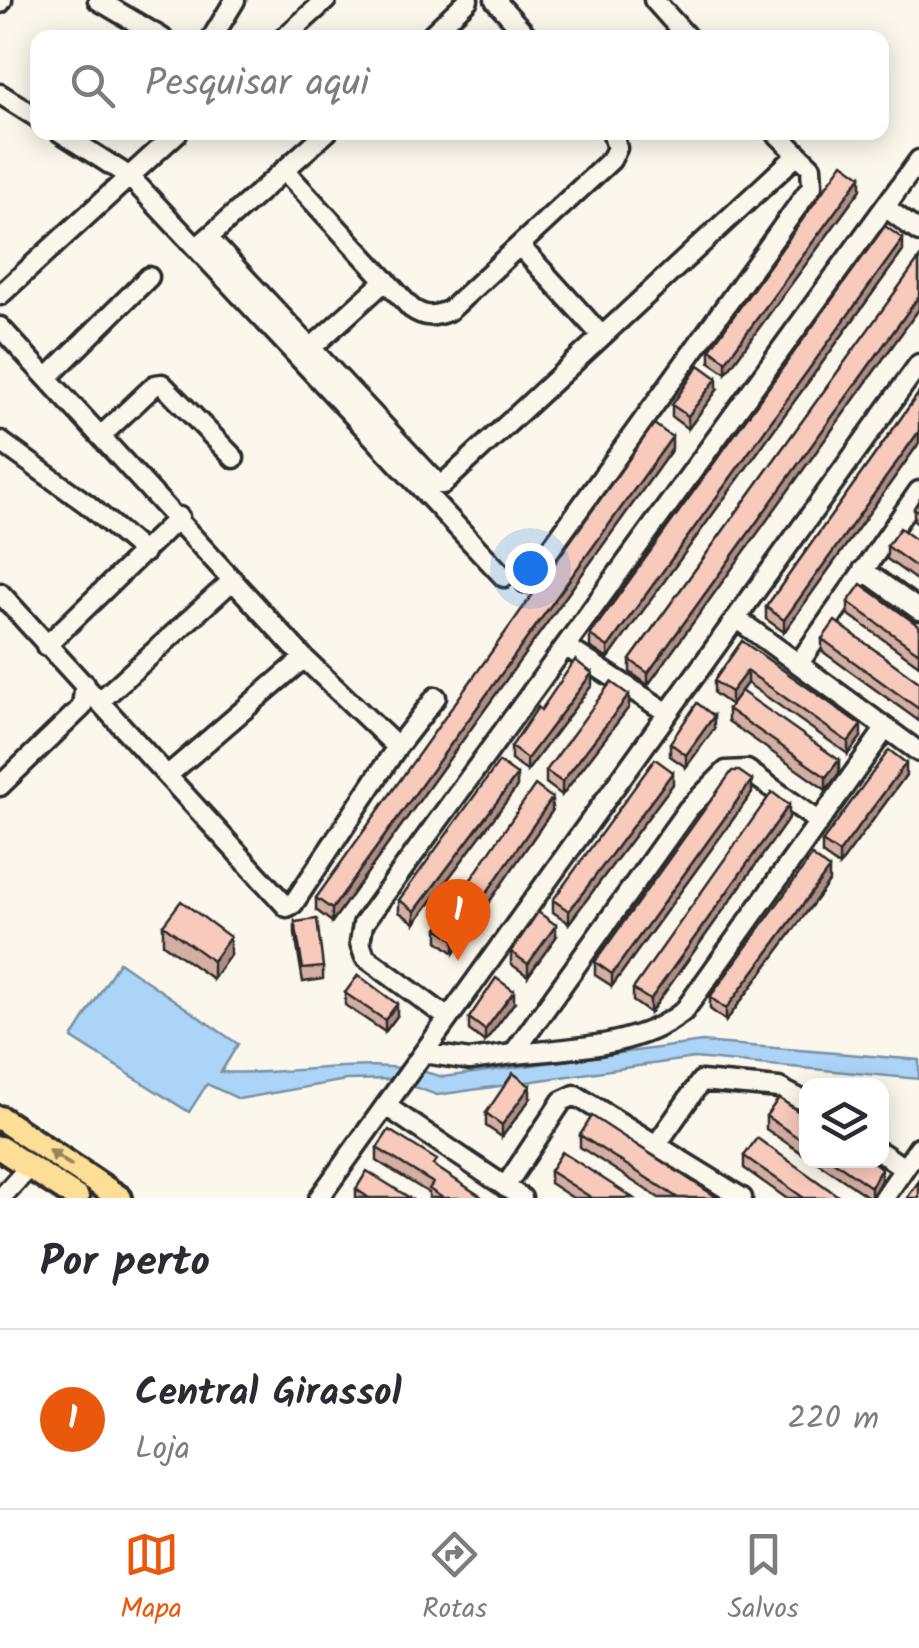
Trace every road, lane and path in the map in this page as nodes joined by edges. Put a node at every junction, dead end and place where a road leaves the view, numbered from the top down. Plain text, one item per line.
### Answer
1 (98, 0) edge
2 (235, 0) edge
3 (326, 0) edge
4 (468, 0) edge
5 (496, 0) edge
6 (654, 0) edge
7 (149, 30) edge
8 (217, 30) edge
9 (293, 30) edge
10 (436, 30) edge
11 (522, 30) edge
12 (681, 30) edge
13 (0, 94) edge
14 (30, 113) edge
15 (72, 140) edge
16 (166, 140) edge
17 (319, 140) edge
18 (614, 140) edge
19 (782, 140) edge
20 (796, 156) junction
21 (919, 160) edge
22 (285, 172) junction
23 (130, 177) junction
24 (885, 207) junction
25 (919, 232) edge
26 (203, 243) junction
27 (520, 246) junction
28 (149, 277) dead end
29 (386, 280) junction
30 (0, 296) edge
31 (0, 327) edge
32 (601, 335) junction
33 (311, 348) junction
34 (919, 364) edge
35 (47, 378) junction
36 (102, 436) junction
37 (0, 440) edge
38 (234, 458) dead end
39 (919, 491) edge
40 (179, 516) junction
41 (144, 553) junction
42 (863, 570) junction
43 (504, 577) dead end
44 (234, 580) junction
45 (526, 583) dead end
46 (0, 594) edge
47 (919, 610) edge
48 (737, 619) junction
49 (46, 646) junction
50 (568, 648) junction
51 (304, 658) junction
52 (798, 663) junction
53 (85, 684) junction
54 (436, 697) dead end
55 (99, 702) junction
56 (668, 714) junction
57 (886, 728) junction
58 (397, 747) junction
59 (919, 752) edge
60 (168, 775) junction
61 (0, 786) edge
62 (820, 822) junction
63 (448, 1018) junction
64 (513, 1054) junction
65 (413, 1067) junction
66 (799, 1098) edge
67 (386, 1106) junction
68 (0, 1118) edge
69 (657, 1144) junction
70 (919, 1147) edge
71 (0, 1148) edge
72 (889, 1158) edge
73 (30, 1167) junction
74 (904, 1168) junction
75 (505, 1186) junction
76 (75, 1197) edge
77 (1, 1198) edge
78 (120, 1198) edge
79 (320, 1198) edge
80 (522, 1198) edge
81 (742, 1198) edge
82 (884, 1198) edge

1 - 7 street
2 - 8 street
3 - 9 street
4 - 10 street
5 - 11 street
6 - 12 street
13 - 14 street
15 - 23 street
16 - 23 street
17 - 22 street
18 - 27 street
19 - 20 street
20 - 32 street
20 - 45 street
21 - 24 street
22 - 26 street
22 - 29 street
23 - 26 street
23 - 30 street
24 - 25 street
24 - 50 street
26 - 33 street
26 - 43 street
27 - 29 street
27 - 32 street
28 - 35 street
29 - 33 street
31 - 35 street
32 - 33 street
34 - 48 street
35 - 36 street
36 - 38 street
36 - 40 street
37 - 41 street
39 - 42 street
40 - 41 street
40 - 44 street
41 - 49 street
42 - 47 street
42 - 52 street
44 - 51 street
44 - 55 street
46 - 49 street
48 - 52 street
48 - 56 street
49 - 53 street
50 - 56 street
50 - 63 street
51 - 58 street
51 - 60 street
52 - 57 street
53 - 55 street
53 - 61 street
54 - 58 street
55 - 60 street
56 - 63 street
57 - 59 street
57 - 62 street
58 - 60 street
62 - 64 street
62 - 64 street
63 - 65 street
64 - 65 street
65 - 67 street
66 - 69 street
67 - 75 street
67 - 79 street
78 -> 68 main road
69 - 75 street
69 - 81 street
70 - 74 street
71 - 73 main road
72 - 74 street
73 - 76 main road
73 - 77 street
74 - 82 street
75 - 80 street

